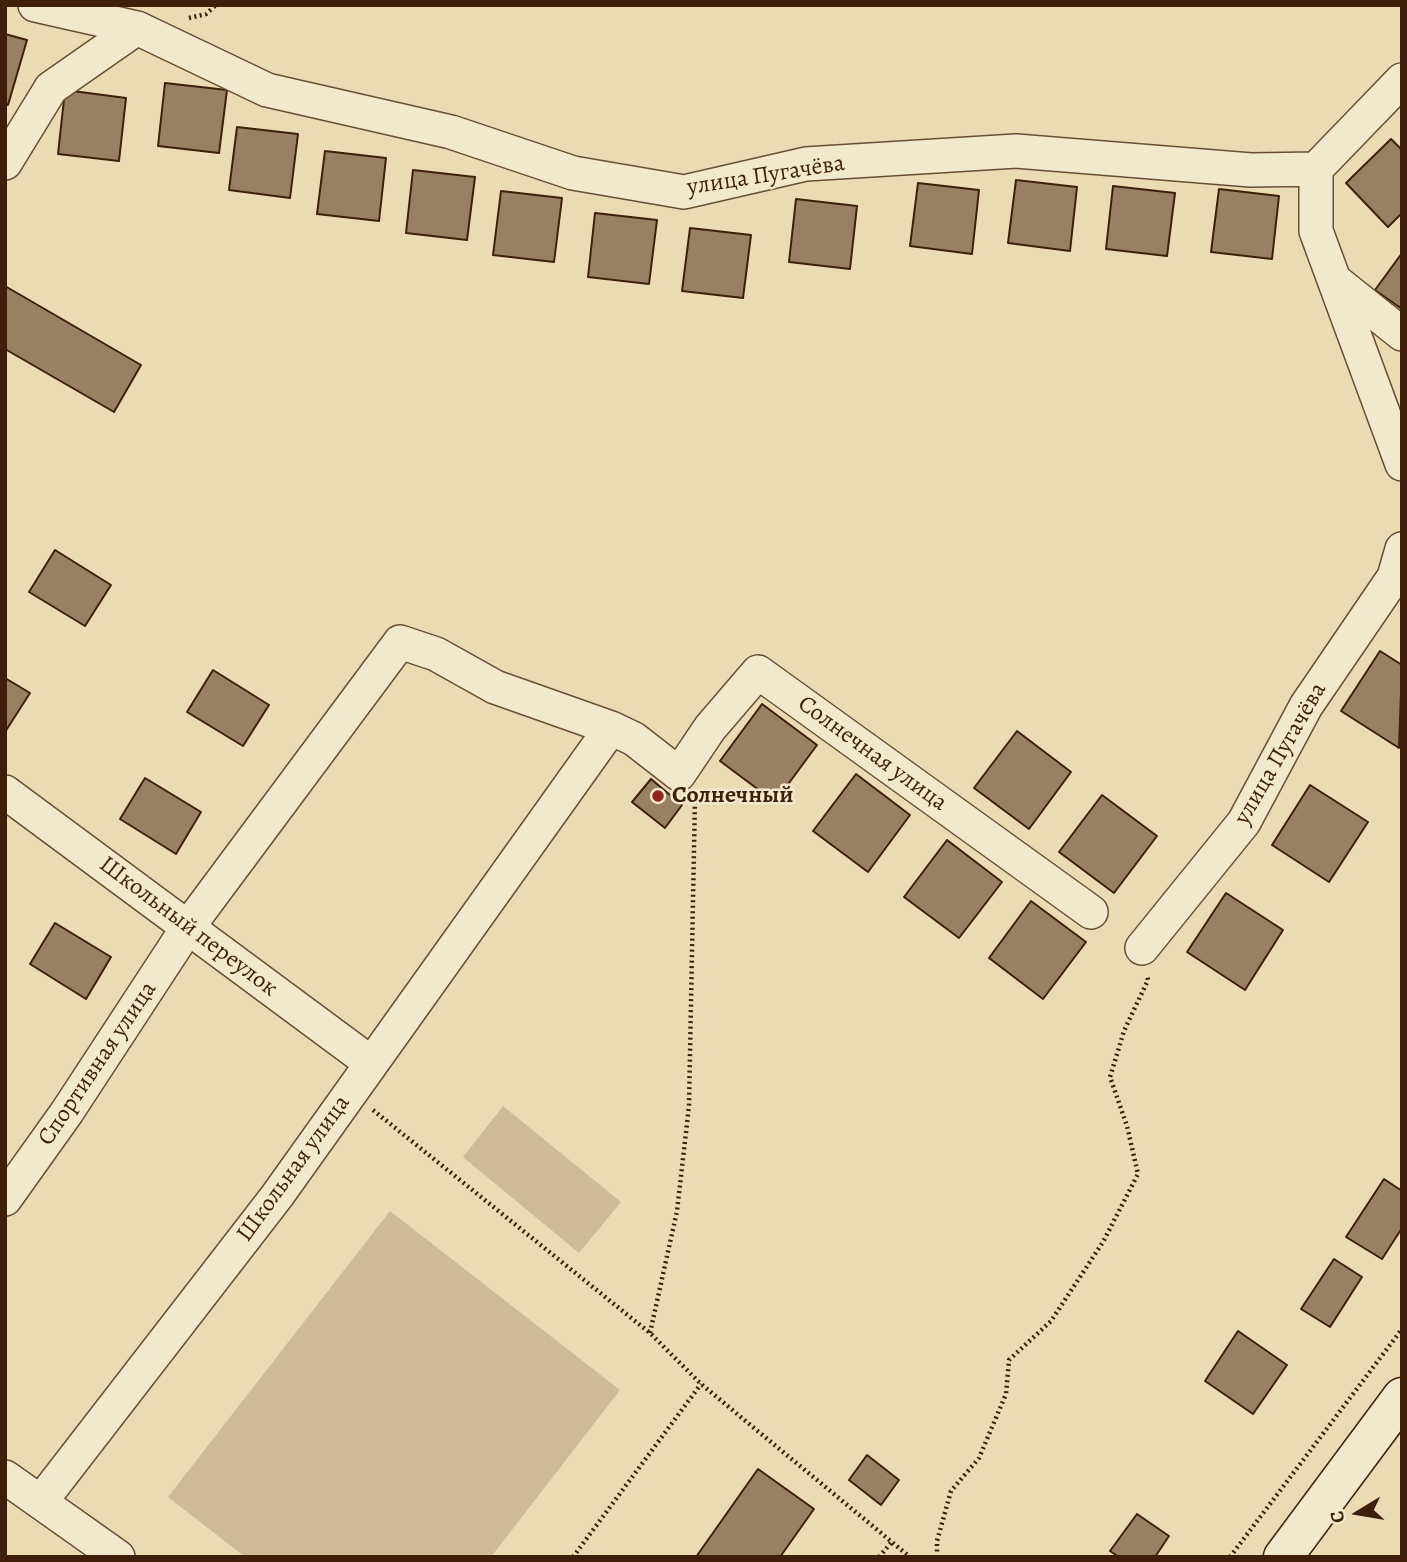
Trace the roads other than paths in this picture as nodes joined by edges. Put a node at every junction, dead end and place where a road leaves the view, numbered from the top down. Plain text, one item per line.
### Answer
1 (35, 5) edge
2 (137, 28) junction
3 (1402, 80) edge
4 (5, 163) edge
5 (1317, 169) junction
6 (1338, 283) junction
7 (1402, 334) edge
8 (1402, 464) edge
9 (1402, 549) edge
10 (611, 728) junction
11 (5, 792) edge
12 (1091, 912) dead end
13 (188, 927) junction
14 (1142, 948) road end
15 (371, 1063) junction
16 (5, 1199) edge
17 (1402, 1398) edge
18 (5, 1477) edge
19 (42, 1500) junction
20 (118, 1557) edge
21 (1283, 1557) edge

1 - 2 street, улица Пугачёва
2 - 4 street
2 - 5 street, улица Пугачёва
3 - 5 street
5 - 6 street
6 - 7 street
6 - 8 street
9 - 14 street, улица Пугачёва
10 - 12 street, Солнечная улица
10 - 13 street, Спортивная улица
10 - 15 street, Школьная улица
11 - 13 street, Школьный переулок
13 - 15 street, Школьный переулок
13 - 16 street, Спортивная улица
15 - 19 street, Школьная улица
17 - 21 main road
18 - 19 street
19 - 20 street

